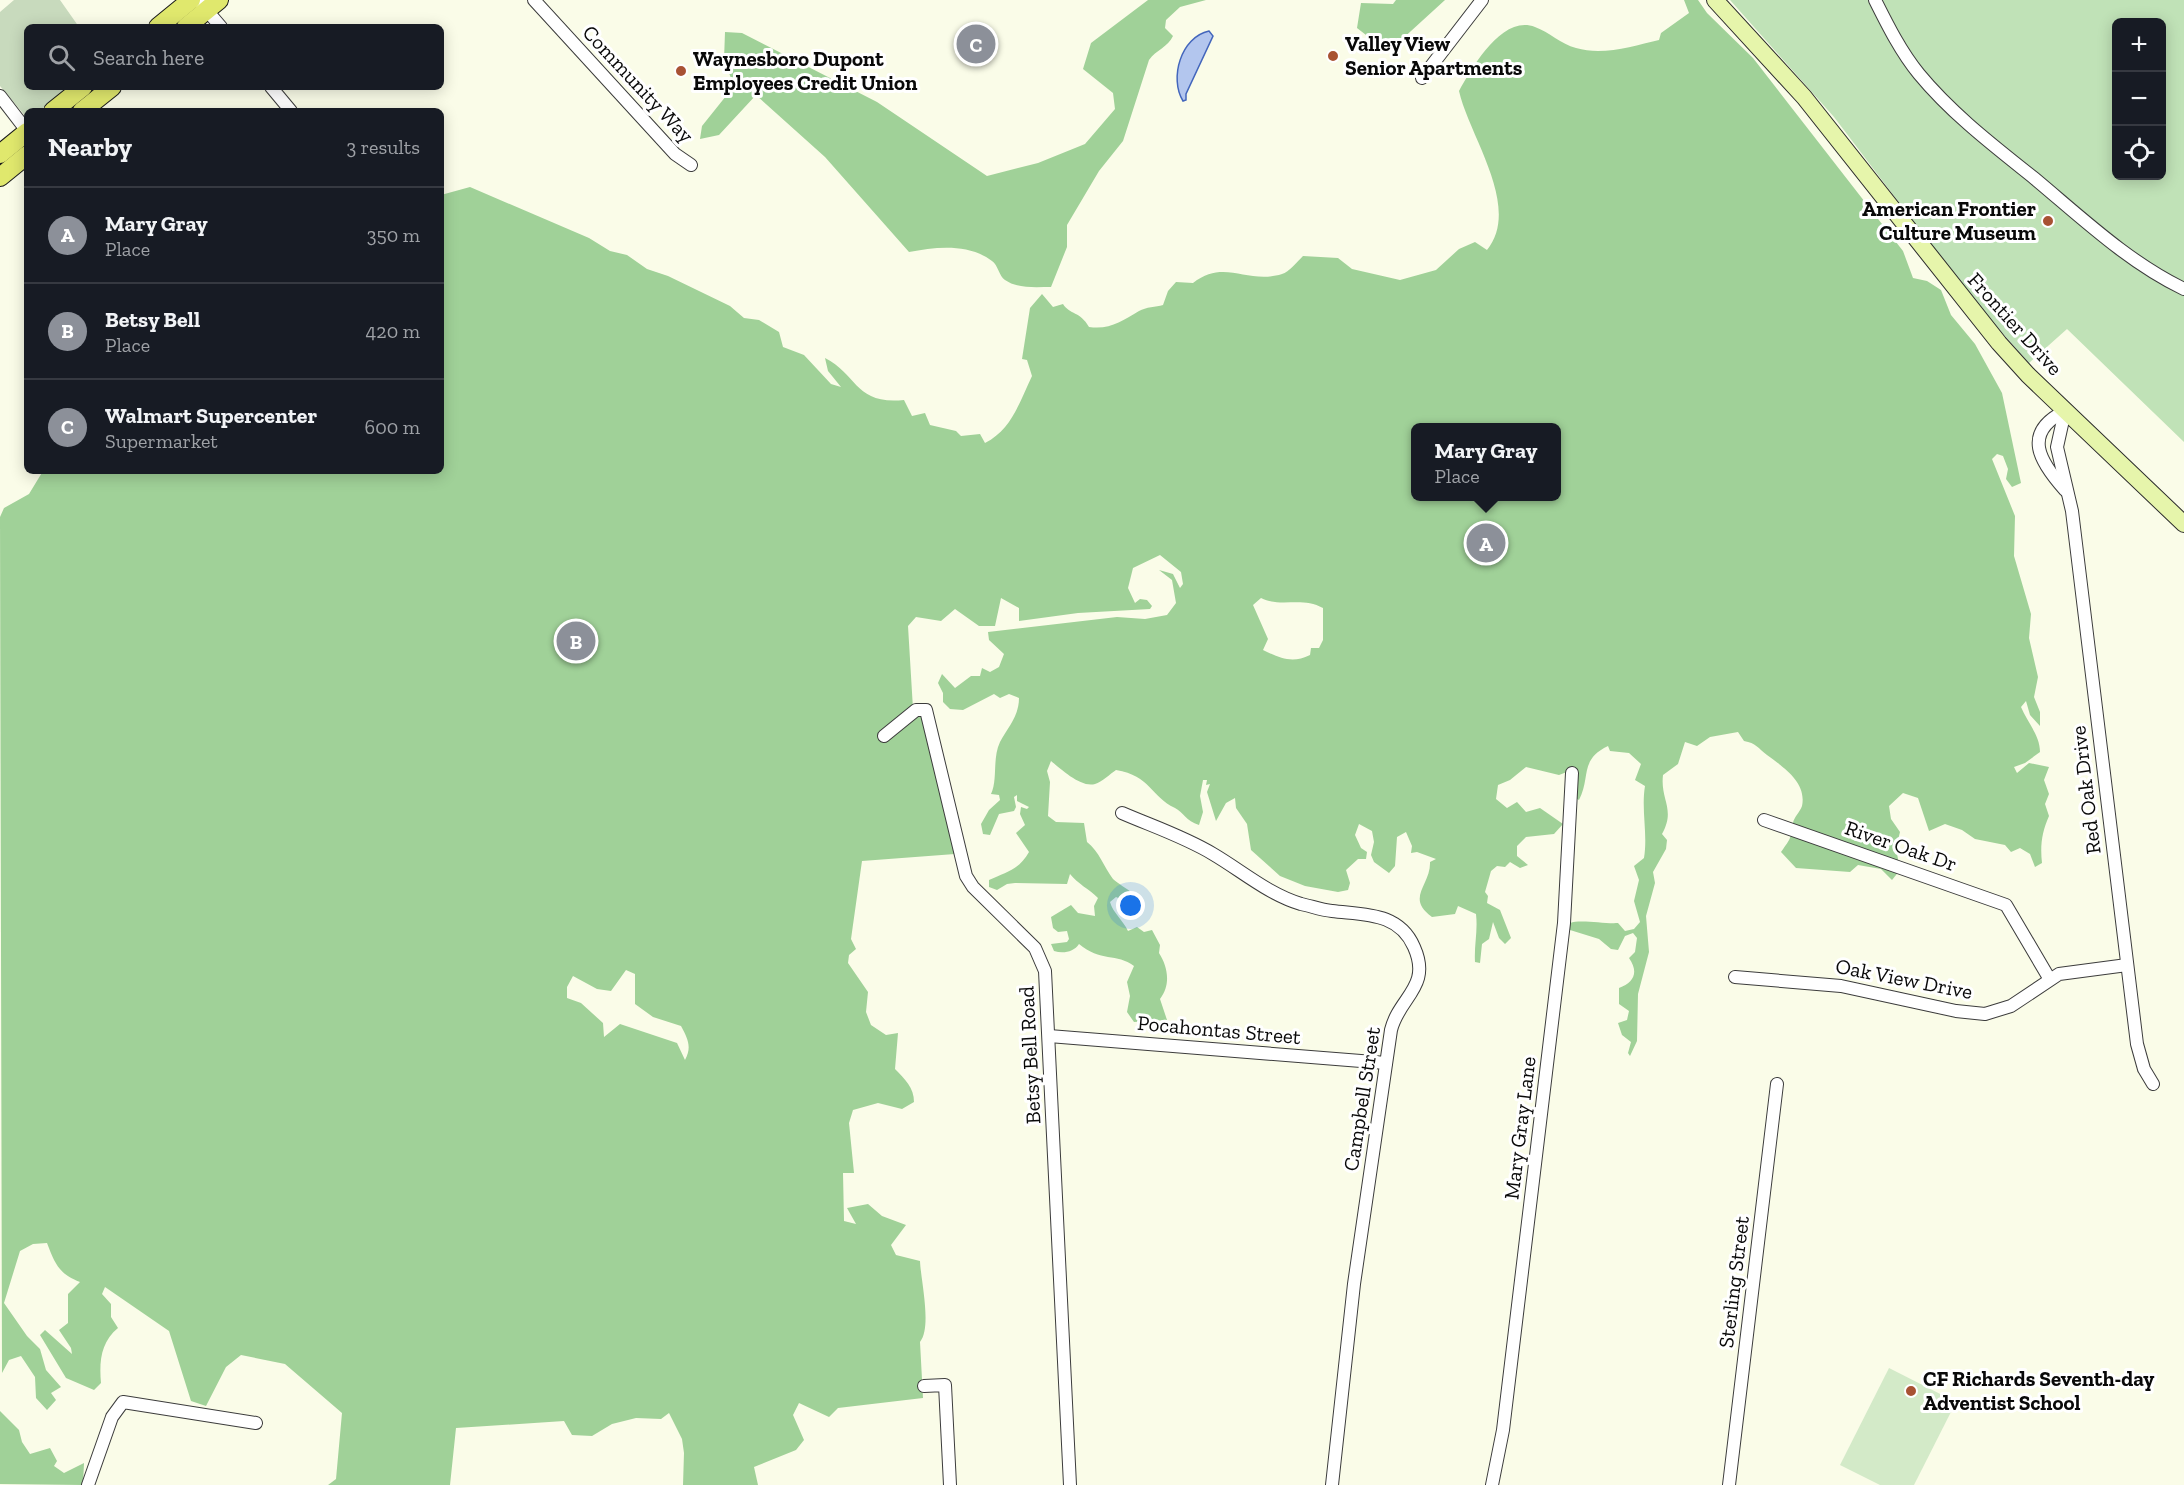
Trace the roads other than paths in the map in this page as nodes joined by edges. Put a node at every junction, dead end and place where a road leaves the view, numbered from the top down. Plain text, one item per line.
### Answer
1 (191, 0) edge
2 (534, 0) edge
3 (1482, 0) edge
4 (1715, 0) edge
5 (1875, 0) edge
6 (208, 3) edge
7 (162, 24) edge
8 (189, 24) edge
9 (219, 24) edge
10 (1422, 78) dead end
11 (79, 90) edge
12 (108, 90) edge
13 (274, 90) edge
14 (0, 96) edge
15 (57, 108) edge
16 (86, 108) edge
17 (288, 108) edge
18 (24, 127) edge
19 (24, 134) edge
20 (0, 154) edge
21 (24, 157) edge
22 (691, 165) dead end
23 (0, 177) edge
24 (2184, 289) edge
25 (2065, 411) junction
26 (2065, 490) junction
27 (2184, 524) edge
28 (884, 736) dead end
29 (1572, 773) dead end
30 (1122, 813) dead end
31 (1764, 820) dead end
32 (2127, 965) junction
33 (1735, 977) dead end
34 (2049, 978) junction
35 (1049, 1036) junction
36 (1386, 1063) junction
37 (1777, 1084) dead end
38 (2153, 1084) dead end
39 (924, 1386) dead end
40 (256, 1423) dead end
41 (88, 1485) edge
42 (950, 1485) edge
43 (1070, 1485) edge
44 (1332, 1485) edge
45 (1492, 1485) edge
46 (1729, 1485) edge

1 - 7 main road
2 - 22 street, Community Way
3 - 10 street
4 - 25 street, Frontier Drive
5 - 24 street
6 - 8 main road
6 - 9 street
11 - 15 main road
12 - 16 main road
13 - 17 street
14 - 18 street
19 - 20 main road
21 - 23 main road
25 - 26 street, Red Oak Drive
25 - 26 street, Red Oak Drive
25 - 27 street, Frontier Drive
26 - 32 street, Red Oak Drive
28 - 35 street, Betsy Bell Road
29 - 45 street, Mary Gray Lane
30 - 36 street, Campbell Street
31 - 34 street, River Oak Dr
32 - 34 street, Oak View Drive
32 - 38 street, Red Oak Drive
33 - 34 street, Oak View Drive
35 - 36 street, Pocahontas Street
35 - 43 street, Betsy Bell Road
36 - 44 street, Campbell Street
37 - 46 street, Sterling Street
39 - 42 street
40 - 41 street

